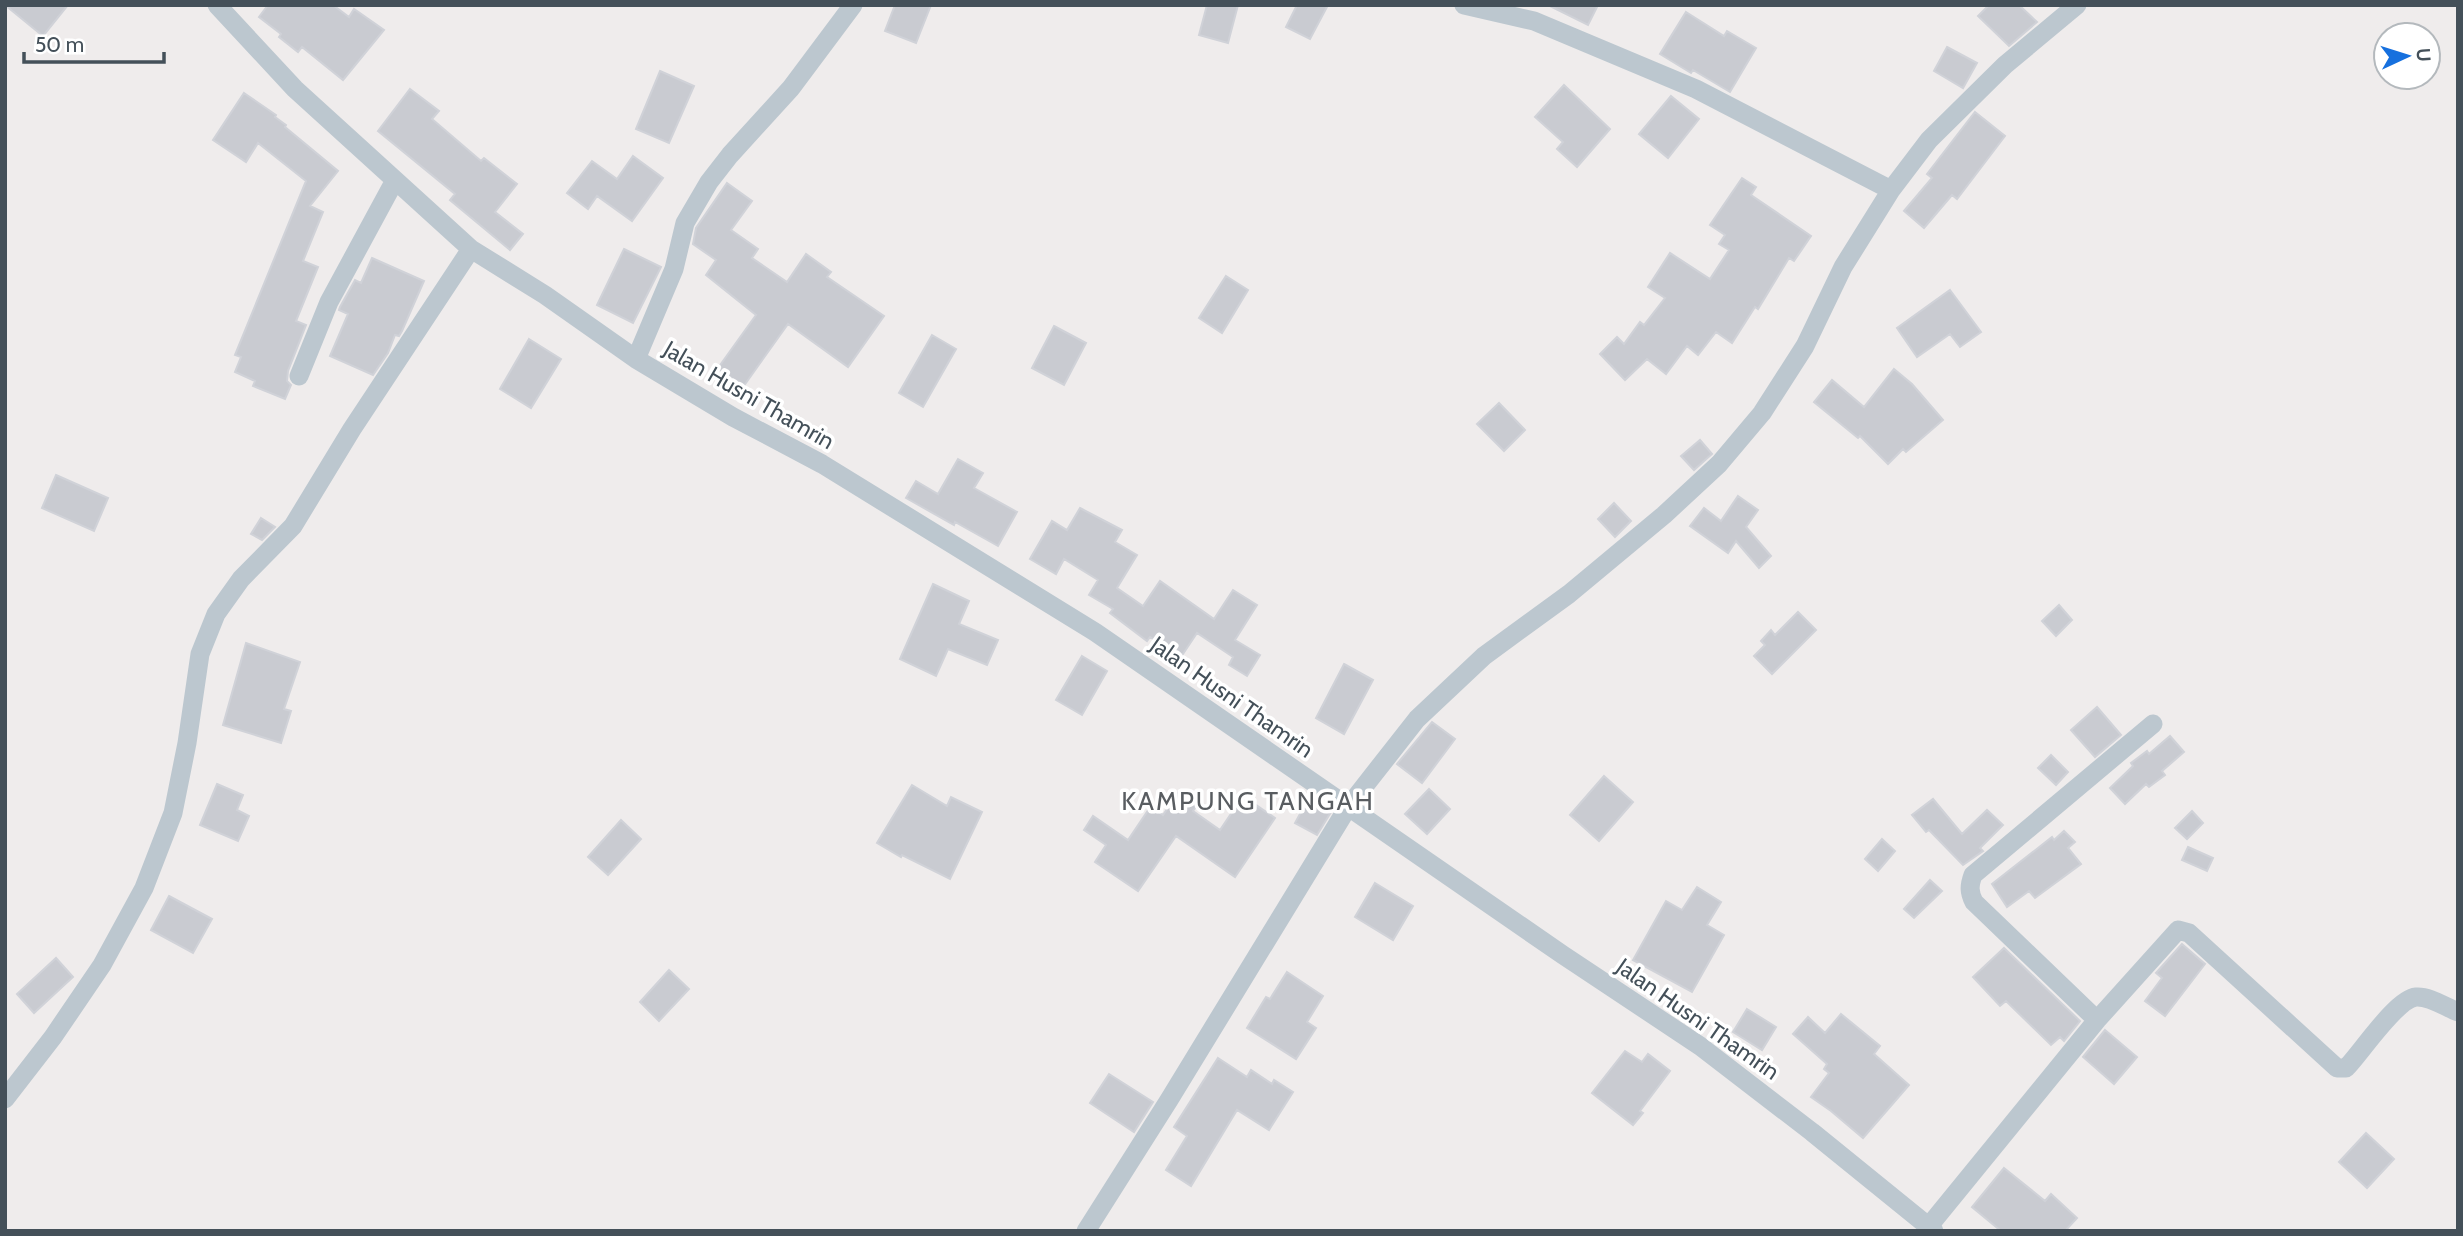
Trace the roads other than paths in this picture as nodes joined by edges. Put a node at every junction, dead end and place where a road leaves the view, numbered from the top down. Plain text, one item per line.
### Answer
1 (217, 5) edge
2 (853, 5) edge
3 (1464, 5) edge
4 (2077, 5) edge
5 (394, 182) junction
6 (1891, 190) junction
7 (471, 249) junction
8 (636, 359) junction
9 (299, 376) dead end
10 (2153, 724) dead end
11 (1348, 807) junction
12 (2458, 1012) edge
13 (2097, 1020) junction
14 (5, 1099) edge
15 (1931, 1228) edge
16 (1086, 1231) edge

1 - 5 street, Jalan Husni Thamrin
2 - 8 street
3 - 6 street
4 - 6 street
5 - 7 street, Jalan Husni Thamrin
5 - 9 street
6 - 11 street
7 - 8 street, Jalan Husni Thamrin
7 - 14 street
8 - 11 street, Jalan Husni Thamrin
10 - 13 street
11 - 15 street, Jalan Husni Thamrin
11 - 16 street
12 - 13 street
13 - 15 street

